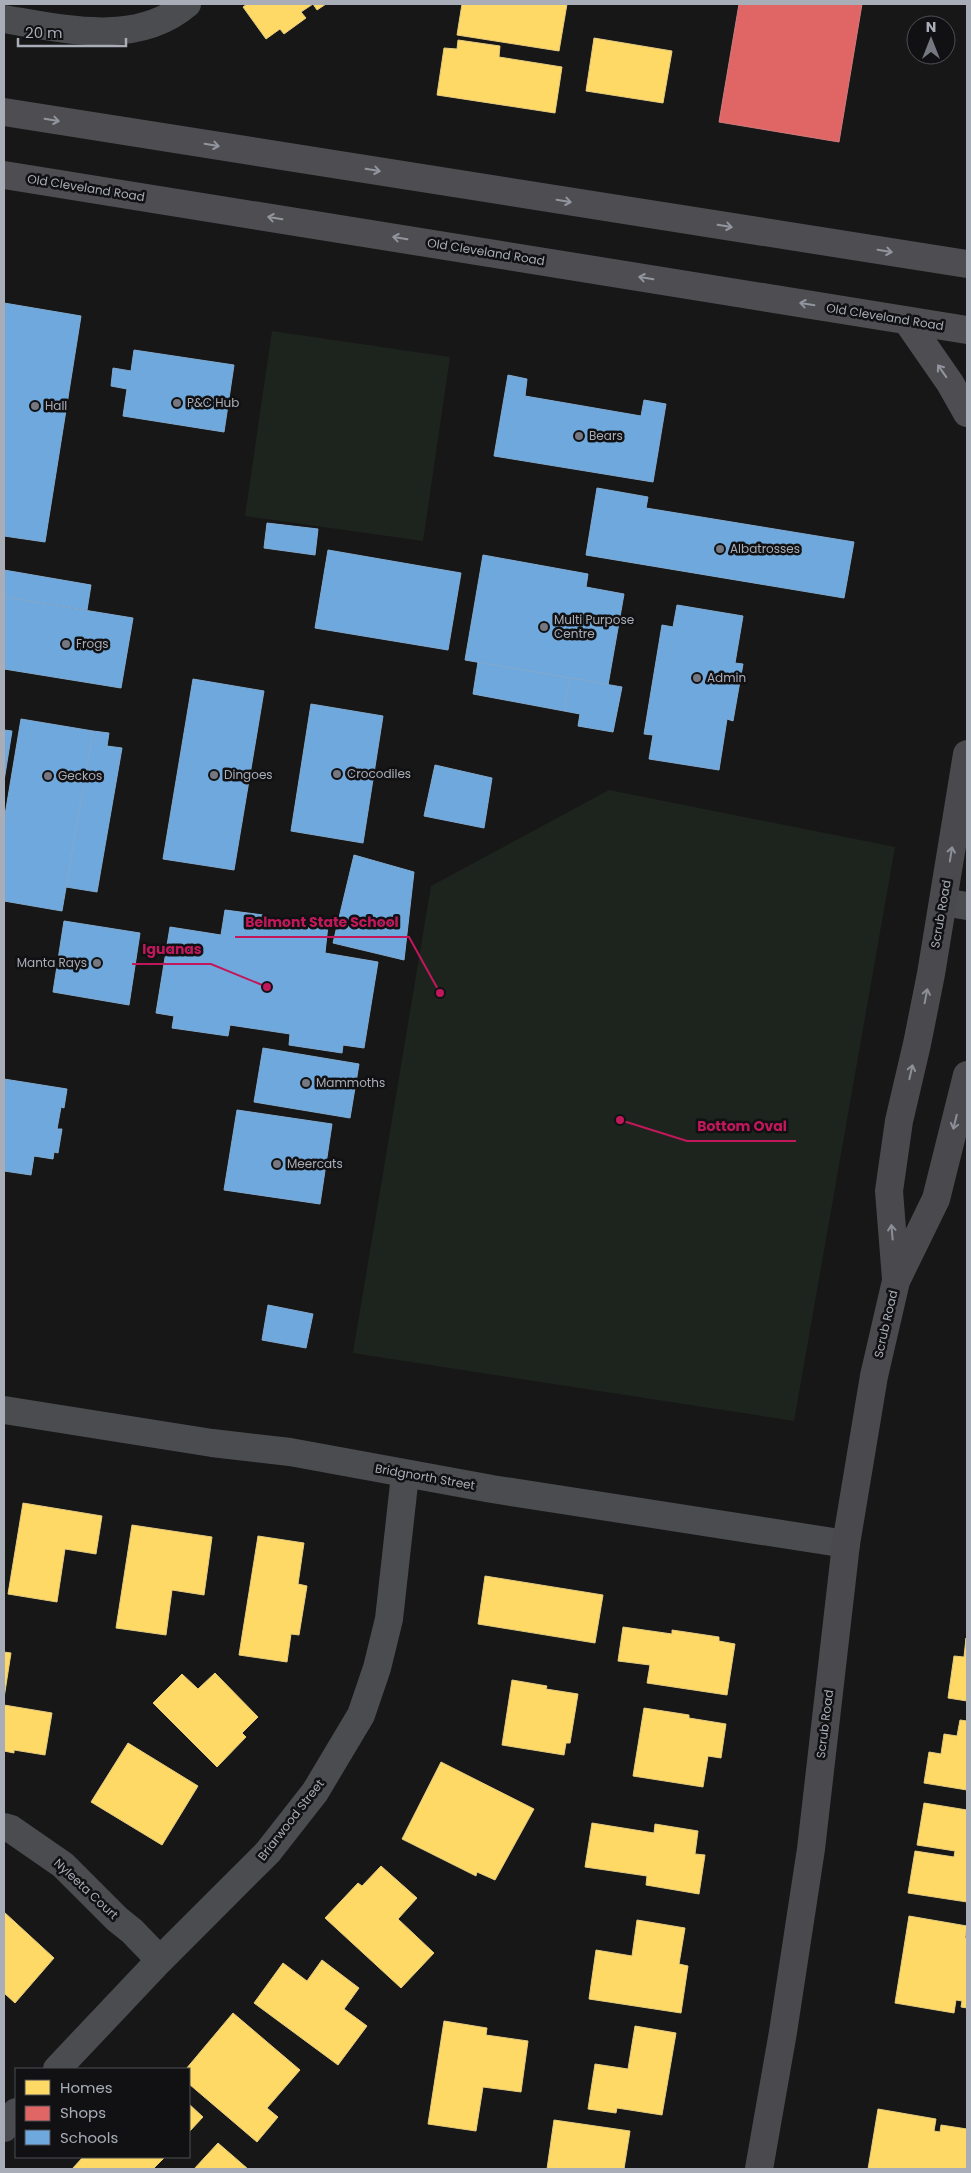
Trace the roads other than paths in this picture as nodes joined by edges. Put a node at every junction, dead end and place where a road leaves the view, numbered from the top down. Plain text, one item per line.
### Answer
1 (187, 4) edge
2 (4, 19) edge
3 (4, 112) edge
4 (4, 175) edge
5 (967, 264) edge
6 (907, 321) junction
7 (967, 330) edge
8 (967, 413) edge
9 (967, 754) edge
10 (955, 904) edge
11 (967, 1075) edge
12 (896, 1281) junction
13 (4, 1410) edge
14 (405, 1474) junction
15 (846, 1544) junction
16 (4, 1827) edge
17 (160, 1960) junction
18 (58, 2068) edge
19 (15, 2113) edge
20 (4, 2128) edge
21 (759, 2169) edge

1 - 2 street
3 -> 5 highway
6 -> 4 highway, Old Cleveland Road
6 - 7 highway, Old Cleveland Road
8 -> 6 highway
10 -> 9 main road, Scrub Road
12 -> 10 main road, Scrub Road
11 -> 12 main road, Scrub Road
12 - 15 main road, Scrub Road
13 - 14 street, Bridgnorth Street
14 - 15 street, Bridgnorth Street
14 - 17 street, Briarwood Street
15 - 21 main road, Scrub Road
16 - 17 street, Nyleeta Court
17 - 18 street, Briarwood Street
19 - 20 street

